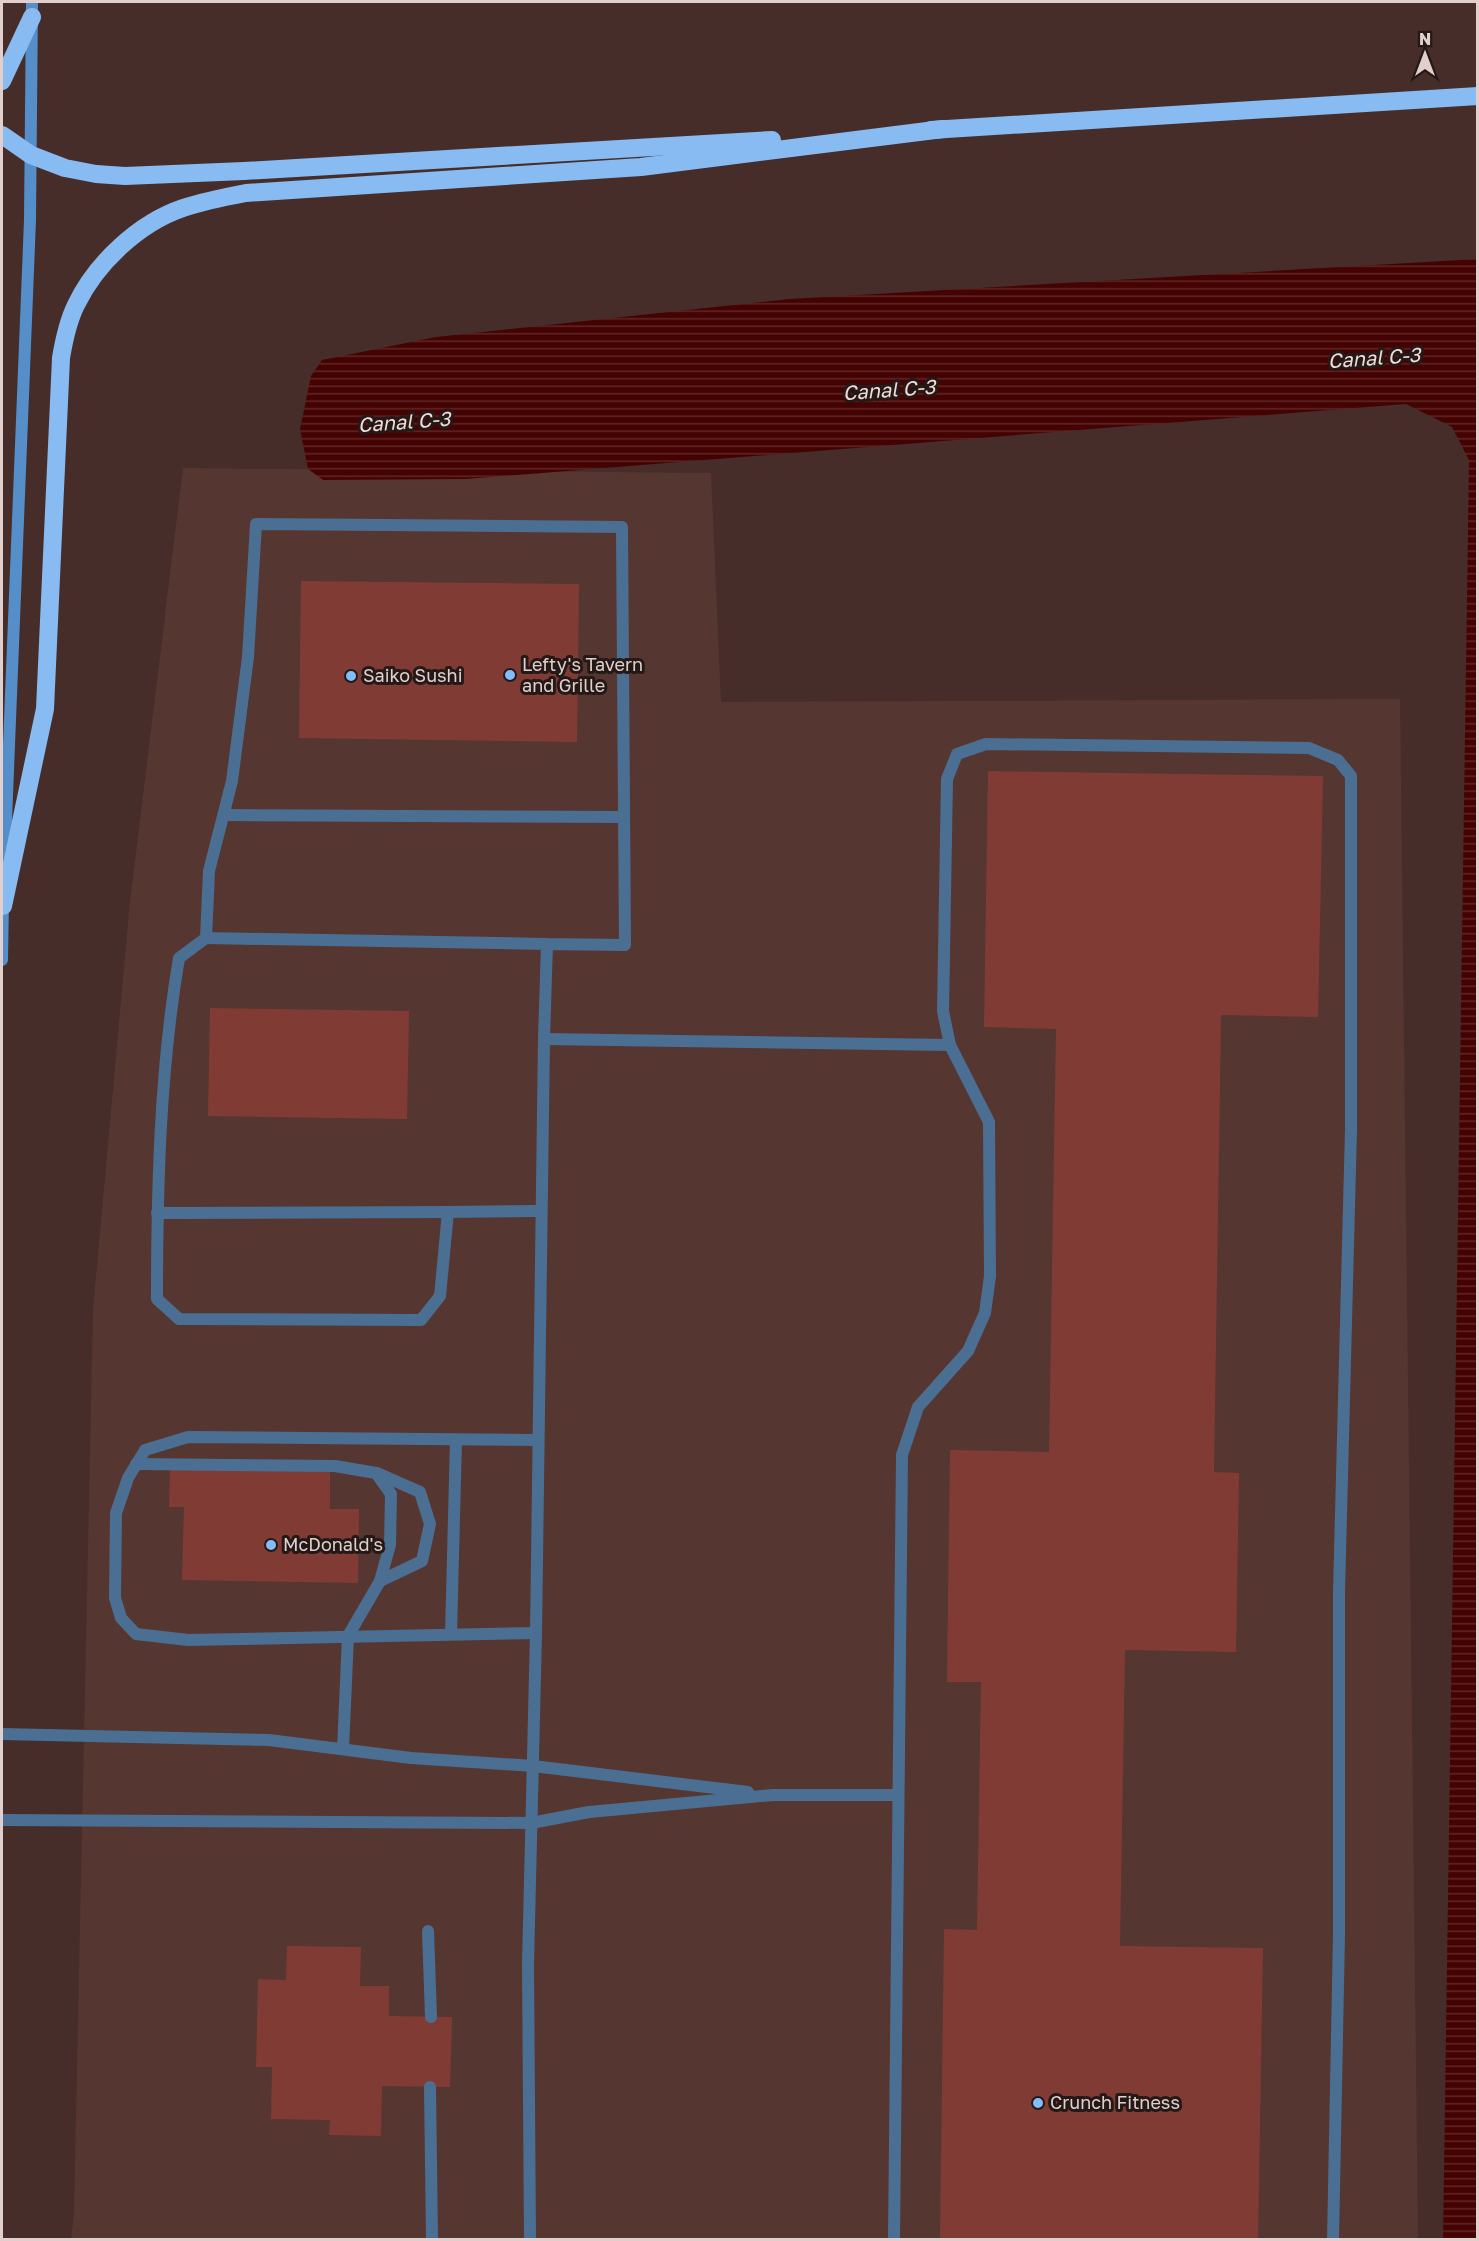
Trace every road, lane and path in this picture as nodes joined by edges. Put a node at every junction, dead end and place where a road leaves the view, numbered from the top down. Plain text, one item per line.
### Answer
1 (32, 9) edge
2 (2, 81) edge
3 (1478, 96) edge
4 (943, 129) junction
5 (2, 135) edge
6 (32, 155) junction
7 (224, 815) junction
8 (624, 818) junction
9 (3, 906) edge
10 (206, 938) junction
11 (548, 944) junction
12 (2, 960) edge
13 (544, 1039) junction
14 (950, 1045) junction
15 (542, 1211) junction
16 (447, 1212) junction
17 (157, 1213) junction
18 (456, 1440) junction
19 (538, 1440) junction
20 (136, 1464) junction
21 (376, 1473) junction
22 (380, 1581) junction
23 (536, 1633) junction
24 (450, 1634) junction
25 (348, 1636) junction
26 (2, 1734) edge
27 (343, 1749) junction
28 (532, 1766) junction
29 (773, 1795) junction
30 (898, 1795) junction
31 (2, 1820) edge
32 (531, 1823) junction
33 (428, 1931) dead end
34 (431, 2017) dead end
35 (430, 2087) dead end
36 (432, 2240) edge
37 (530, 2240) edge
38 (894, 2240) edge
39 (1333, 2240) edge

1 - 2 highway
1 - 6 main road
3 - 4 highway
4 - 6 highway
4 - 9 highway
5 - 6 highway
6 - 9 main road
7 - 8 lane
7 - 8 lane
7 - 10 lane
8 - 11 lane
9 - 12 main road
10 - 11 lane
10 - 17 lane
11 - 13 lane
13 - 14 lane
13 - 15 lane
14 - 30 lane
14 - 39 lane
15 - 16 lane
15 - 19 lane
16 - 17 lane
16 - 17 lane
18 - 19 lane
18 - 20 lane
18 - 24 lane
19 - 23 lane
20 - 21 lane
20 - 25 lane
21 - 22 lane
21 - 22 lane
22 - 25 lane
23 - 24 lane
23 - 28 lane
24 - 25 lane
25 - 27 lane
26 - 27 lane
27 - 28 lane
28 - 29 lane
28 - 32 lane
29 - 30 lane
29 - 32 lane
30 - 38 lane
31 - 32 lane
32 - 37 lane
33 - 34 lane
35 - 36 lane

